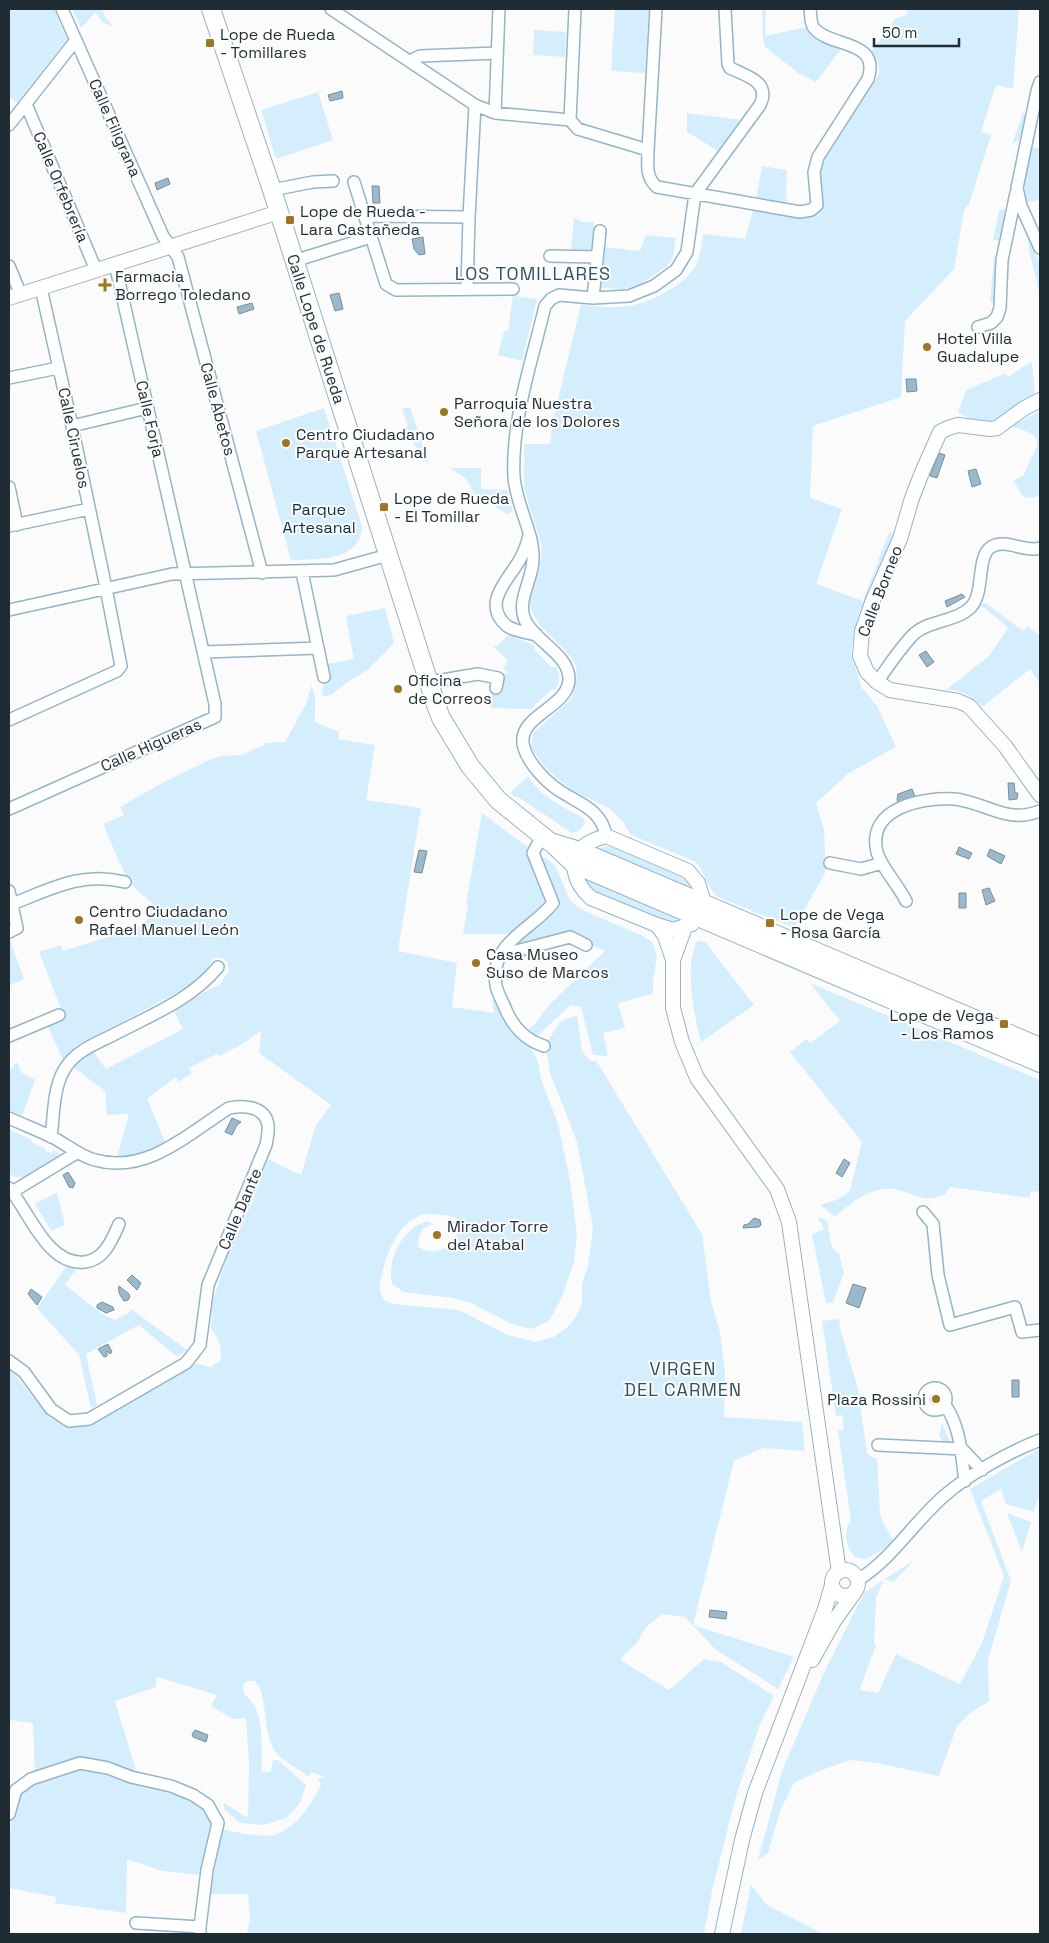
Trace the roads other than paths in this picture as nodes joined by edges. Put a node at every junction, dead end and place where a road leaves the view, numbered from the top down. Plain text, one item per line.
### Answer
1 (62, 9) edge
2 (211, 9) edge
3 (331, 9) edge
4 (499, 9) edge
5 (575, 9) edge
6 (656, 9) edge
7 (725, 9) edge
8 (810, 9) edge
9 (76, 40) junction
10 (497, 53) junction
11 (410, 61) junction
12 (1040, 82) edge
13 (26, 104) junction
14 (475, 105) junction
15 (495, 114) junction
16 (570, 120) junction
17 (9, 125) edge
18 (648, 150) junction
19 (333, 180) dead end
20 (354, 182) dead end
21 (1017, 188) junction
22 (272, 190) junction
23 (695, 194) junction
24 (279, 212) junction
25 (365, 216) junction
26 (469, 217) junction
27 (600, 230) dead end
28 (371, 237) junction
29 (170, 246) junction
30 (1040, 248) edge
31 (550, 256) dead end
32 (598, 257) junction
33 (294, 261) junction
34 (115, 264) junction
35 (9, 266) edge
36 (96, 270) junction
37 (41, 288) junction
38 (467, 289) junction
39 (513, 289) dead end
40 (15, 296) edge
41 (593, 298) junction
42 (978, 327) dead end
43 (58, 368) junction
44 (9, 378) edge
45 (1040, 400) edge
46 (147, 408) junction
47 (72, 426) junction
48 (9, 487) edge
49 (88, 509) junction
50 (13, 526) edge
51 (529, 534) junction
52 (1040, 548) edge
53 (388, 555) junction
54 (302, 572) junction
55 (262, 573) junction
56 (186, 574) junction
57 (106, 588) junction
58 (9, 610) edge
59 (537, 635) junction
60 (318, 648) junction
61 (203, 652) junction
62 (324, 677) dead end
63 (430, 682) junction
64 (877, 682) junction
65 (496, 688) dead end
66 (9, 720) edge
67 (1040, 795) edge
68 (9, 809) edge
69 (1040, 811) edge
70 (606, 836) junction
71 (546, 839) junction
72 (577, 858) junction
73 (830, 863) dead end
74 (882, 863) junction
75 (125, 882) dead end
76 (9, 891) edge
77 (906, 901) dead end
78 (12, 904) junction
79 (695, 916) junction
80 (657, 925) junction
81 (13, 930) edge
82 (586, 945) dead end
83 (501, 955) junction
84 (673, 960) junction
85 (218, 967) dead end
86 (59, 1015) dead end
87 (9, 1036) edge
88 (544, 1046) dead end
89 (1040, 1047) edge
90 (1040, 1063) edge
91 (9, 1118) edge
92 (51, 1137) junction
93 (78, 1152) junction
94 (10, 1190) edge
95 (923, 1212) dead end
96 (119, 1224) dead end
97 (1040, 1330) edge
98 (9, 1361) edge
99 (945, 1405) dead end
100 (1040, 1440) edge
101 (878, 1445) dead end
102 (962, 1449) junction
103 (982, 1470) junction
104 (965, 1481) junction
105 (839, 1572) junction
106 (832, 1585) junction
107 (856, 1586) junction
108 (825, 1609) junction
109 (841, 1612) junction
110 (789, 1702) junction
111 (9, 1814) edge
112 (136, 1923) dead end
113 (200, 1931) edge
114 (722, 1934) edge

1 - 9 street, Calle Filigrana
2 - 22 main road, Calle Lope de Rueda
3 - 11 street
4 - 10 street
5 - 16 street
6 - 18 street
7 - 23 street
8 - 23 street
9 - 13 street
9 - 29 street, Calle Filigrana
10 - 11 street
10 - 15 street
11 - 14 street
12 - 21 street
13 - 17 street
13 - 36 street, Calle Orfebrería
14 - 15 street
14 - 26 street
15 - 16 street
16 - 18 street
18 - 23 street
19 - 22 street
20 - 25 street
21 - 30 street
21 - 42 street
22 - 24 main road, Calle Lope de Rueda
23 - 41 street
24 - 29 street
24 - 33 main road, Calle Lope de Rueda
25 - 26 street
25 - 28 street
26 - 38 street
27 - 32 street
28 - 33 street
28 - 38 street
29 - 34 street
29 - 55 street, Calle Abetos
31 - 32 street
32 - 41 street
33 - 53 main road, Calle Lope de Rueda
34 - 36 street
34 - 46 street, Calle Forja
35 - 40 street
36 - 37 street
37 - 40 street
37 - 43 street, Calle Ciruelos
38 - 39 street
41 - 51 street
43 - 44 street
43 - 47 street, Calle Ciruelos
45 - 64 street, Calle Borneo
46 - 47 street
46 - 56 street, Calle Forja
47 - 49 street, Calle Ciruelos
48 - 50 street
49 - 50 street
49 - 57 street, Calle Ciruelos
51 - 59 street
51 - 59 street
52 - 64 street
53 - 54 street
53 - 63 main road, Calle Lope de Rueda
54 - 55 street
54 - 60 street
55 - 56 street
56 - 57 street
56 - 61 street, Calle Higueras
57 - 58 street
57 - 66 street, Calle Ciruelos
59 - 70 street
60 - 61 street
60 - 62 street
61 - 68 street, Calle Higueras
63 - 65 street
63 - 71 main road, Calle Lope de Rueda
64 - 67 street
69 - 74 street
70 - 72 street
70 - 79 street
71 - 72 main road, Calle Lope de Rueda
71 - 83 street
72 - 79 main road, Calle Lope de Rueda
72 - 80 street
73 - 74 street
74 - 77 street
75 - 78 street
76 - 78 street
78 - 81 street
79 - 80 street
79 - 84 street
79 - 89 main road
79 - 90 main road
80 - 84 street
82 - 83 street
83 - 88 street
84 - 105 street
85 - 92 street
86 - 87 street
91 - 92 street, Calle Dante
92 - 93 street, Calle Dante
93 - 94 street
93 - 98 street, Calle Dante
94 - 96 street
95 - 97 street
99 - 102 street
100 - 103 street
101 - 102 street
102 - 103 street
102 - 104 street
103 - 104 street
104 - 107 street
105 - 106 street
105 - 107 street
106 - 107 street
106 - 108 street
107 - 109 street
108 - 109 street
108 - 110 street
109 - 110 street
110 - 114 street
111 - 113 street
112 - 113 street

